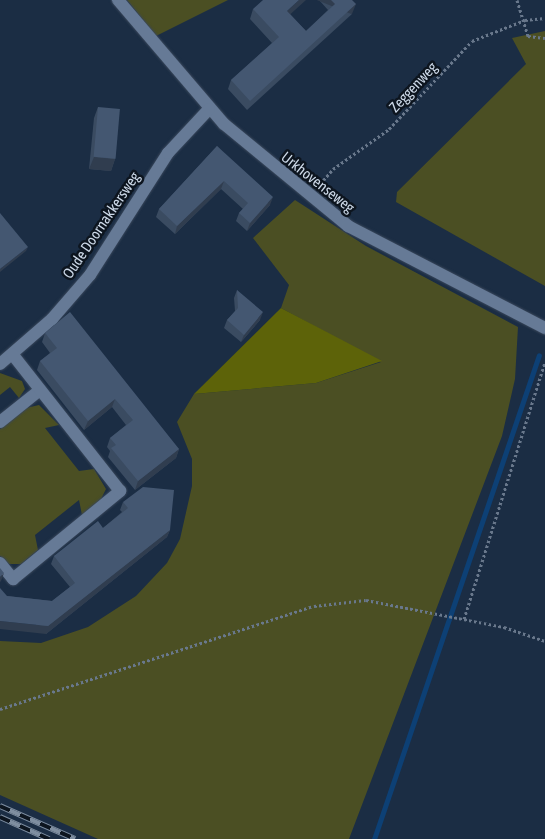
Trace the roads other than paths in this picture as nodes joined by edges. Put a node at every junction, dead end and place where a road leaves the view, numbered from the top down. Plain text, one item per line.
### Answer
1 (118, 0) edge
2 (209, 108) junction
3 (545, 328) edge
4 (12, 354) junction
5 (0, 364) edge
6 (40, 390) junction
7 (0, 422) edge
8 (0, 563) edge

1 - 2 street, Urkhovenseweg
2 - 3 street, Urkhovenseweg
2 - 4 street, Oude Doornakkersweg
4 - 5 street, Oude Doornakkersweg
4 - 6 street
6 - 7 street
6 - 8 street

